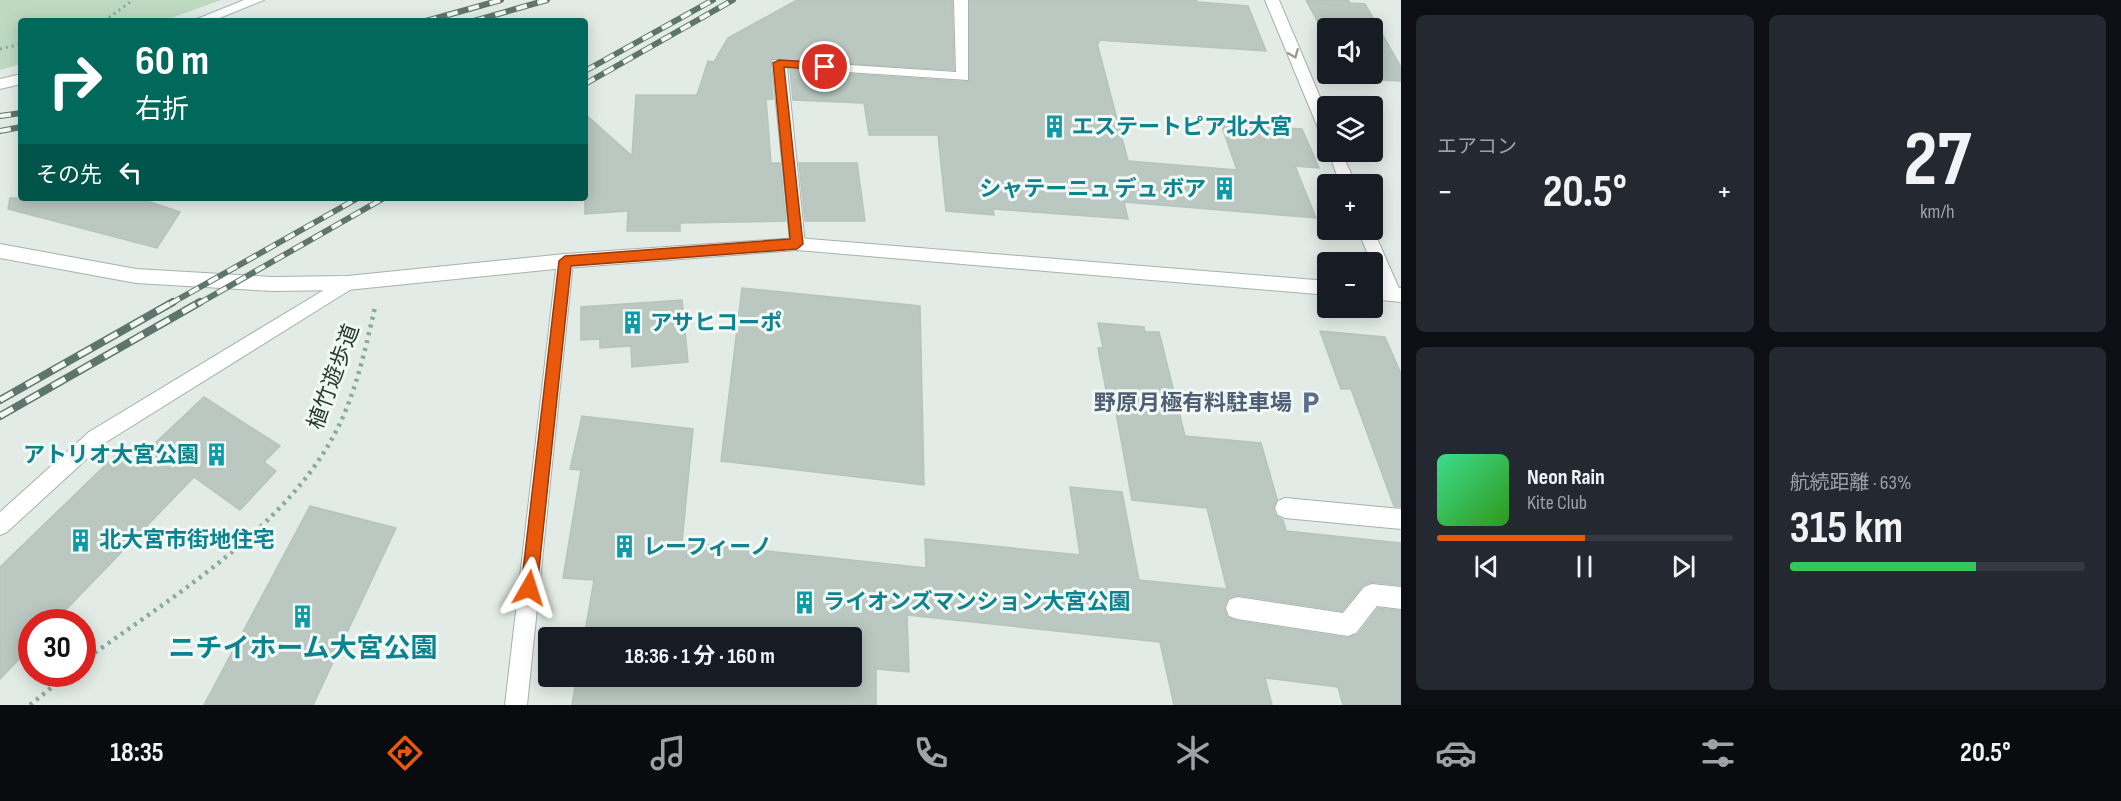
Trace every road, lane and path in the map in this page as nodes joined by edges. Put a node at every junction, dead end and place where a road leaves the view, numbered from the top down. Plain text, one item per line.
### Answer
1 (133, 0) edge
2 (257, 0) edge
3 (961, 0) edge
4 (1272, 0) edge
5 (108, 18) edge
6 (207, 18) edge
7 (18, 45) edge
8 (0, 49) edge
9 (18, 80) edge
10 (0, 84) edge
11 (1317, 108) edge
12 (1371, 240) edge
13 (797, 244) junction
14 (0, 251) edge
15 (565, 261) junction
16 (382, 279) junction
17 (346, 283) junction
18 (1317, 287) edge
19 (1397, 294) edge
20 (1401, 312) edge
21 (1285, 508) dead end
22 (1401, 519) edge
23 (0, 525) edge
24 (1401, 598) edge
25 (1237, 609) dead end
26 (96, 651) edge
27 (52, 687) edge
28 (30, 705) edge
29 (516, 705) edge

1 - 5 path
2 - 6 street
3 - 13 street
4 -> 11 street
7 - 8 path
9 - 10 street
12 - 19 street
13 - 15 street
13 - 18 street
14 - 17 street
15 - 16 street
15 - 29 street
16 - 17 street
16 - 26 path, 植竹遊歩道
17 - 23 street
19 - 20 street
21 - 22 street
24 - 25 street
27 - 28 path

